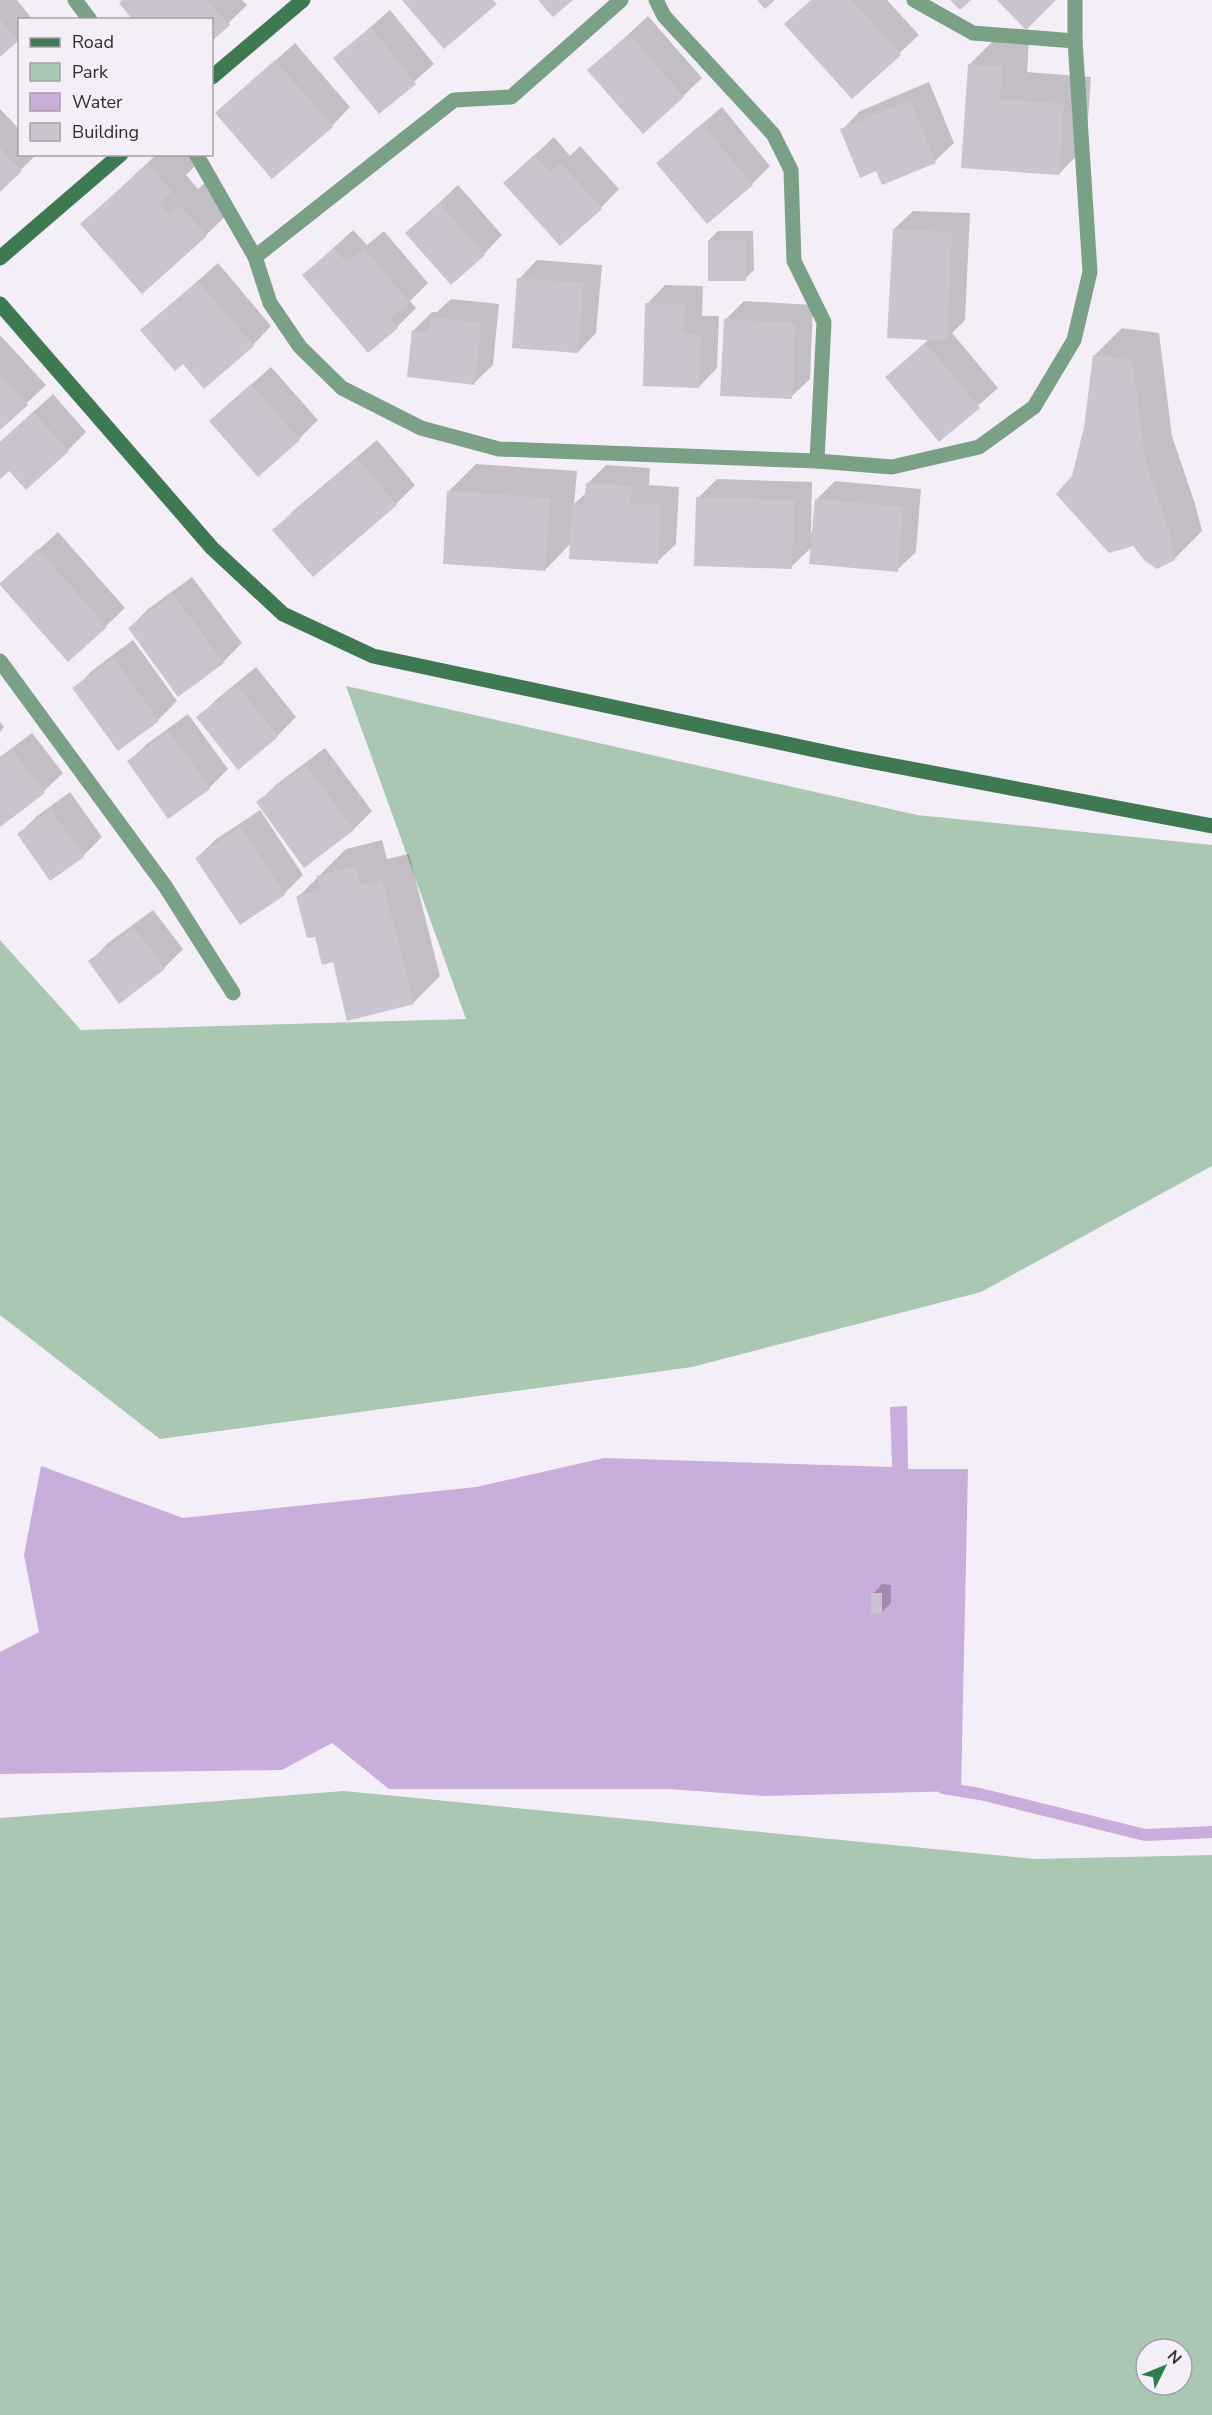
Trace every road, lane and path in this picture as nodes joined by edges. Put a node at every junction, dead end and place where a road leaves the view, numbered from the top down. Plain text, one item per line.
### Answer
1 (75, 0) edge
2 (303, 0) edge
3 (621, 0) edge
4 (656, 0) edge
5 (914, 0) edge
6 (1075, 0) edge
7 (88, 18) edge
8 (1075, 41) junction
9 (213, 76) edge
10 (119, 156) edge
11 (197, 156) edge
12 (255, 257) junction
13 (0, 258) edge
14 (0, 304) edge
15 (817, 461) junction
16 (0, 661) edge
17 (1212, 826) edge
18 (233, 993) dead end

1 - 7 street
2 - 9 street
3 - 12 street
4 - 15 street
5 - 8 street
6 - 8 street
8 - 15 street
10 - 13 street
11 - 12 street
12 - 15 street
14 - 17 street
16 - 18 street

